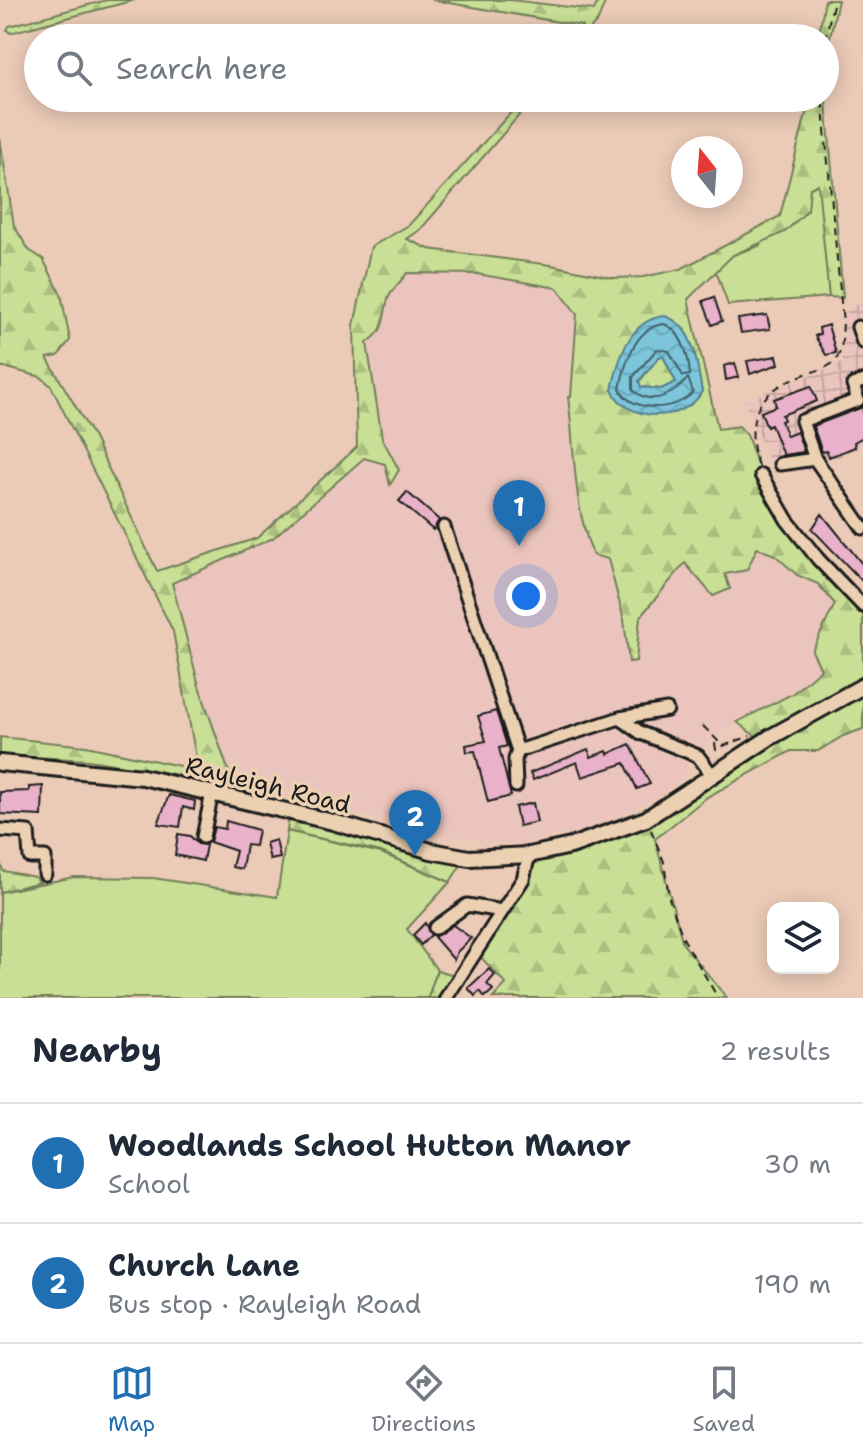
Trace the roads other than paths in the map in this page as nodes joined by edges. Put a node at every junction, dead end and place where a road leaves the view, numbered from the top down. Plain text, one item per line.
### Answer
1 (858, 327) dead end
2 (863, 342) edge
3 (863, 381) edge
4 (815, 459) junction
5 (780, 464) dead end
6 (761, 475) road end
7 (444, 527) dead end
8 (863, 528) edge
9 (863, 606) edge
10 (863, 686) edge
11 (667, 710) dead end
12 (620, 718) junction
13 (518, 751) junction
14 (0, 763) edge
15 (713, 776) junction
16 (516, 786) dead end
17 (212, 793) junction
18 (0, 830) edge
19 (203, 837) dead end
20 (529, 855) junction
21 (45, 874) dead end
22 (502, 911) junction
23 (435, 928) dead end
24 (446, 998) edge

1 - 2 street
3 - 4 street
4 - 5 street
4 - 8 street
6 - 9 street
7 - 13 street
10 - 15 main road, Rayleigh Road
11 - 12 street
12 - 13 street
12 - 15 street
13 - 16 street
14 - 17 main road, Rayleigh Road
15 - 20 main road, Rayleigh Road
17 - 19 street
17 - 20 main road, Rayleigh Road
18 - 21 street
20 - 22 street
22 - 23 street
22 - 24 street

